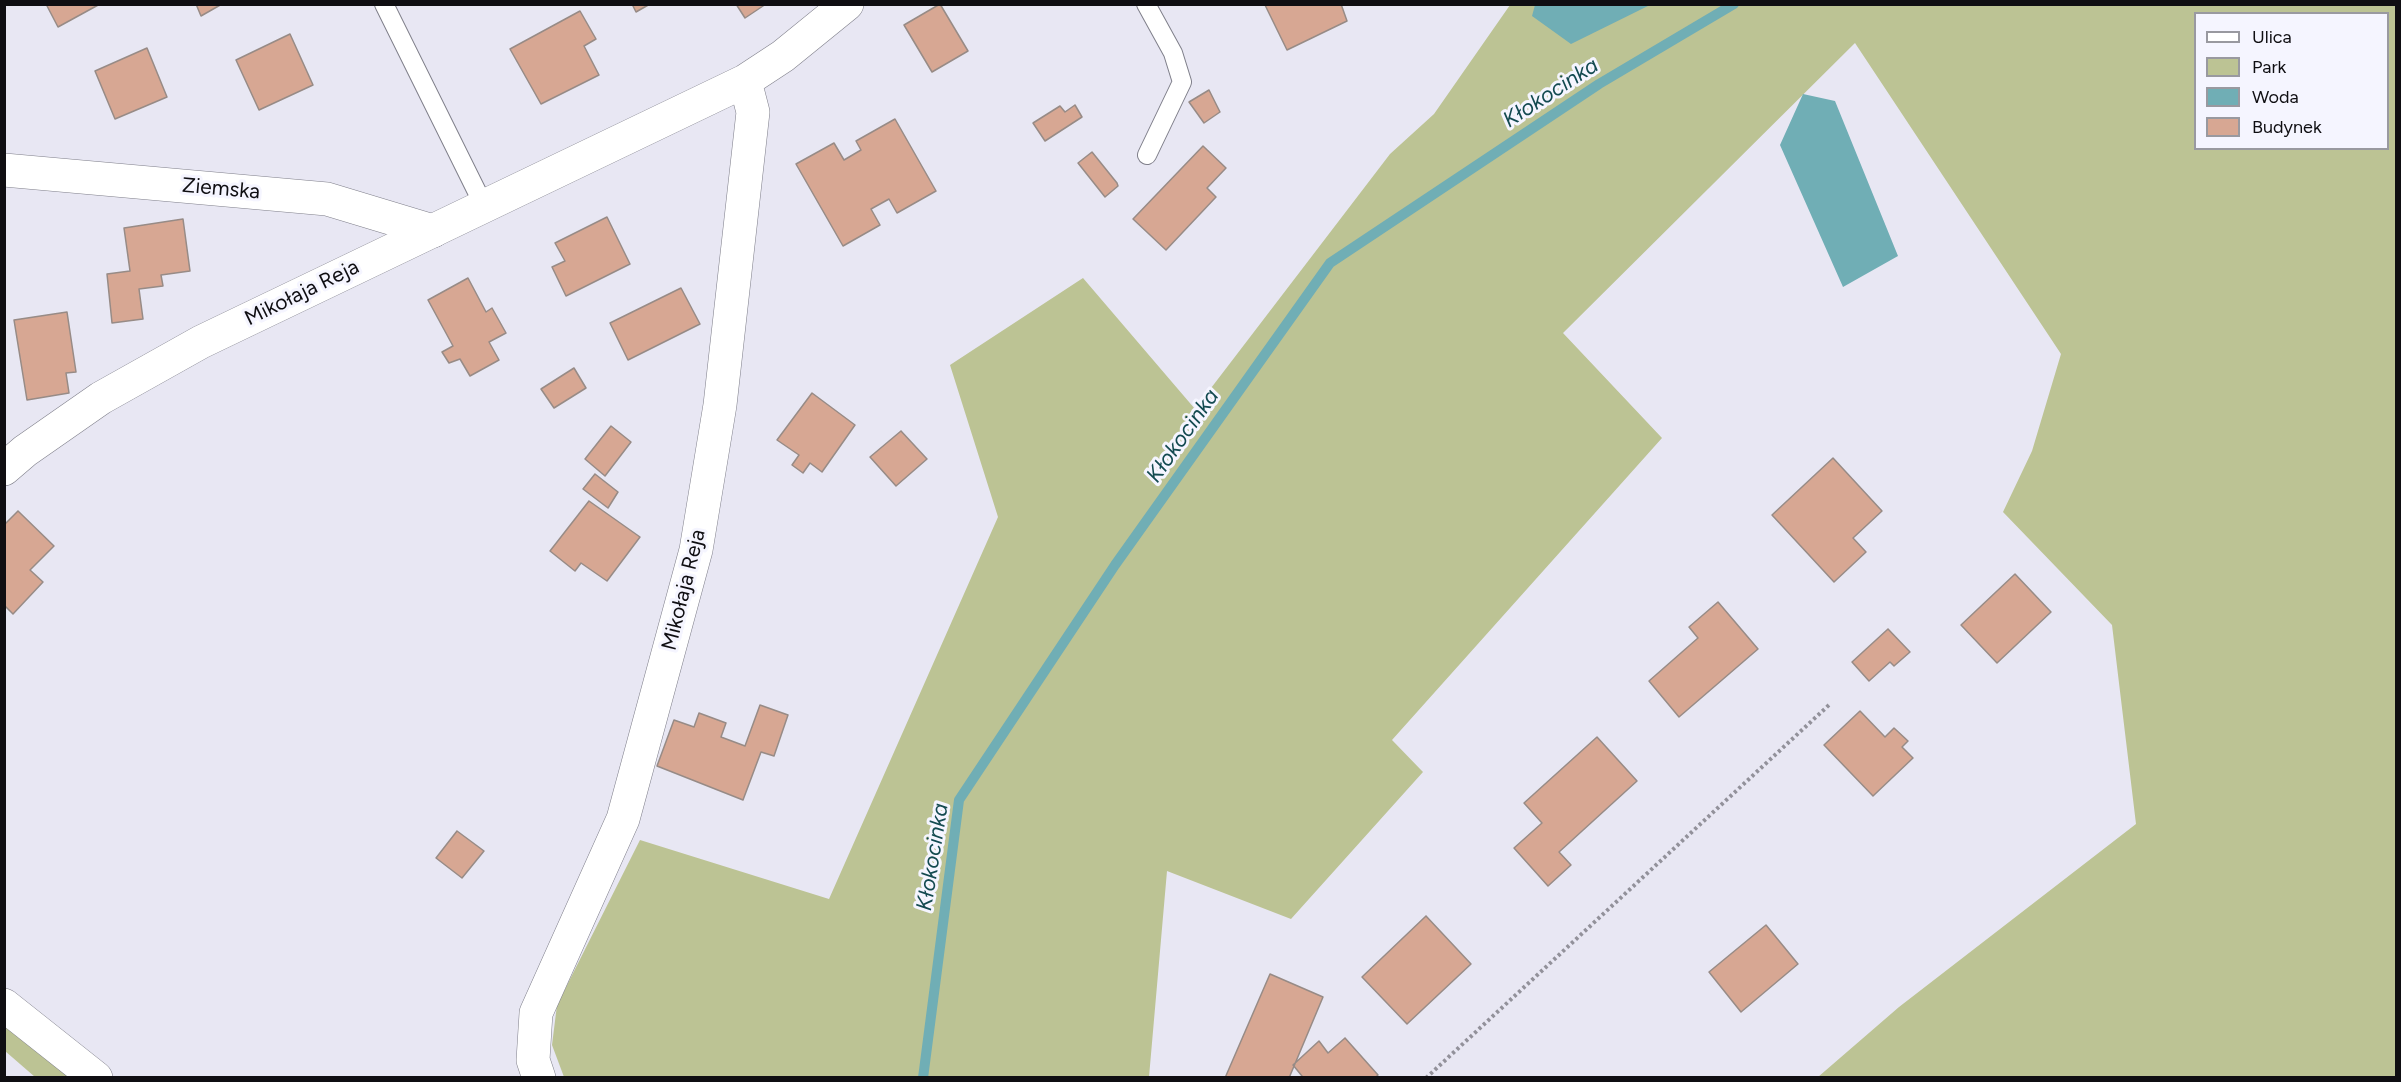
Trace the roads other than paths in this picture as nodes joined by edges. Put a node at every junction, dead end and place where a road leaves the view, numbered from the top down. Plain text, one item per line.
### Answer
1 (384, 4) edge
2 (847, 4) edge
3 (1146, 4) edge
4 (745, 81) junction
5 (1147, 155) dead end
6 (4, 170) edge
7 (484, 206) junction
8 (433, 231) junction
9 (4, 469) edge
10 (4, 1005) edge
11 (96, 1077) edge
12 (539, 1077) edge

1 - 7 lane
2 - 4 street, Mikołaja Reja
3 - 5 lane
4 - 7 street, Mikołaja Reja
4 - 12 street, Mikołaja Reja
6 - 8 street, Ziemska
7 - 8 street, Mikołaja Reja
8 - 9 street, Mikołaja Reja
10 - 11 street

